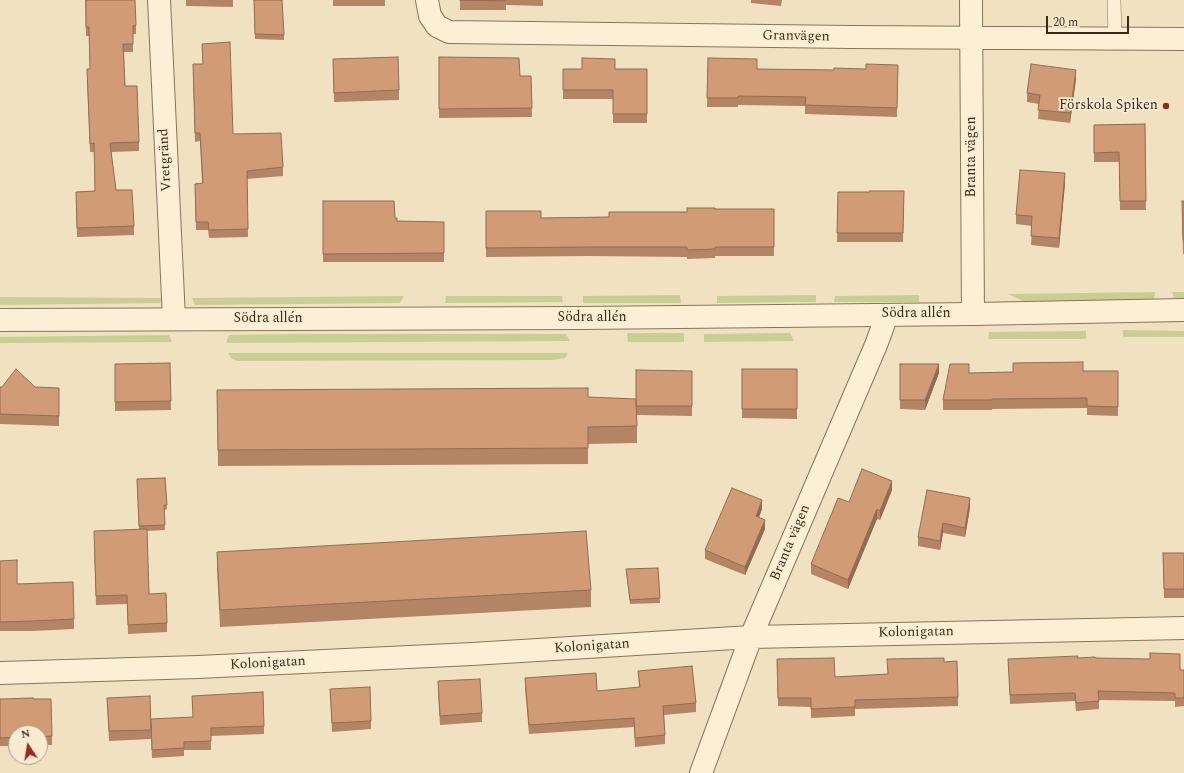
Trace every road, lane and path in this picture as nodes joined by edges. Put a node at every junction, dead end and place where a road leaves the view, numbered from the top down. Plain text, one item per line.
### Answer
1 (159, 0) edge
2 (427, 0) edge
3 (971, 0) edge
4 (1114, 0) edge
5 (971, 38) junction
6 (1115, 38) junction
7 (1184, 39) edge
8 (1184, 310) edge
9 (887, 314) junction
10 (973, 314) junction
11 (174, 319) junction
12 (0, 320) edge
13 (1184, 628) edge
14 (751, 637) junction
15 (0, 673) edge
16 (701, 773) edge

1 - 11 street, Vretgränd
2 - 5 street, Granvägen
3 - 5 street, Branta vägen
4 - 6 lane
5 - 6 street, Granvägen
5 - 10 street, Branta vägen
6 - 7 street, Granvägen
8 - 10 street, Södra allén
9 - 10 street, Södra allén
9 - 11 street, Södra allén
9 - 14 street, Branta vägen
11 - 12 street, Södra allén
13 - 14 street, Kolonigatan
14 - 15 street, Kolonigatan
14 - 16 street, Branta vägen

